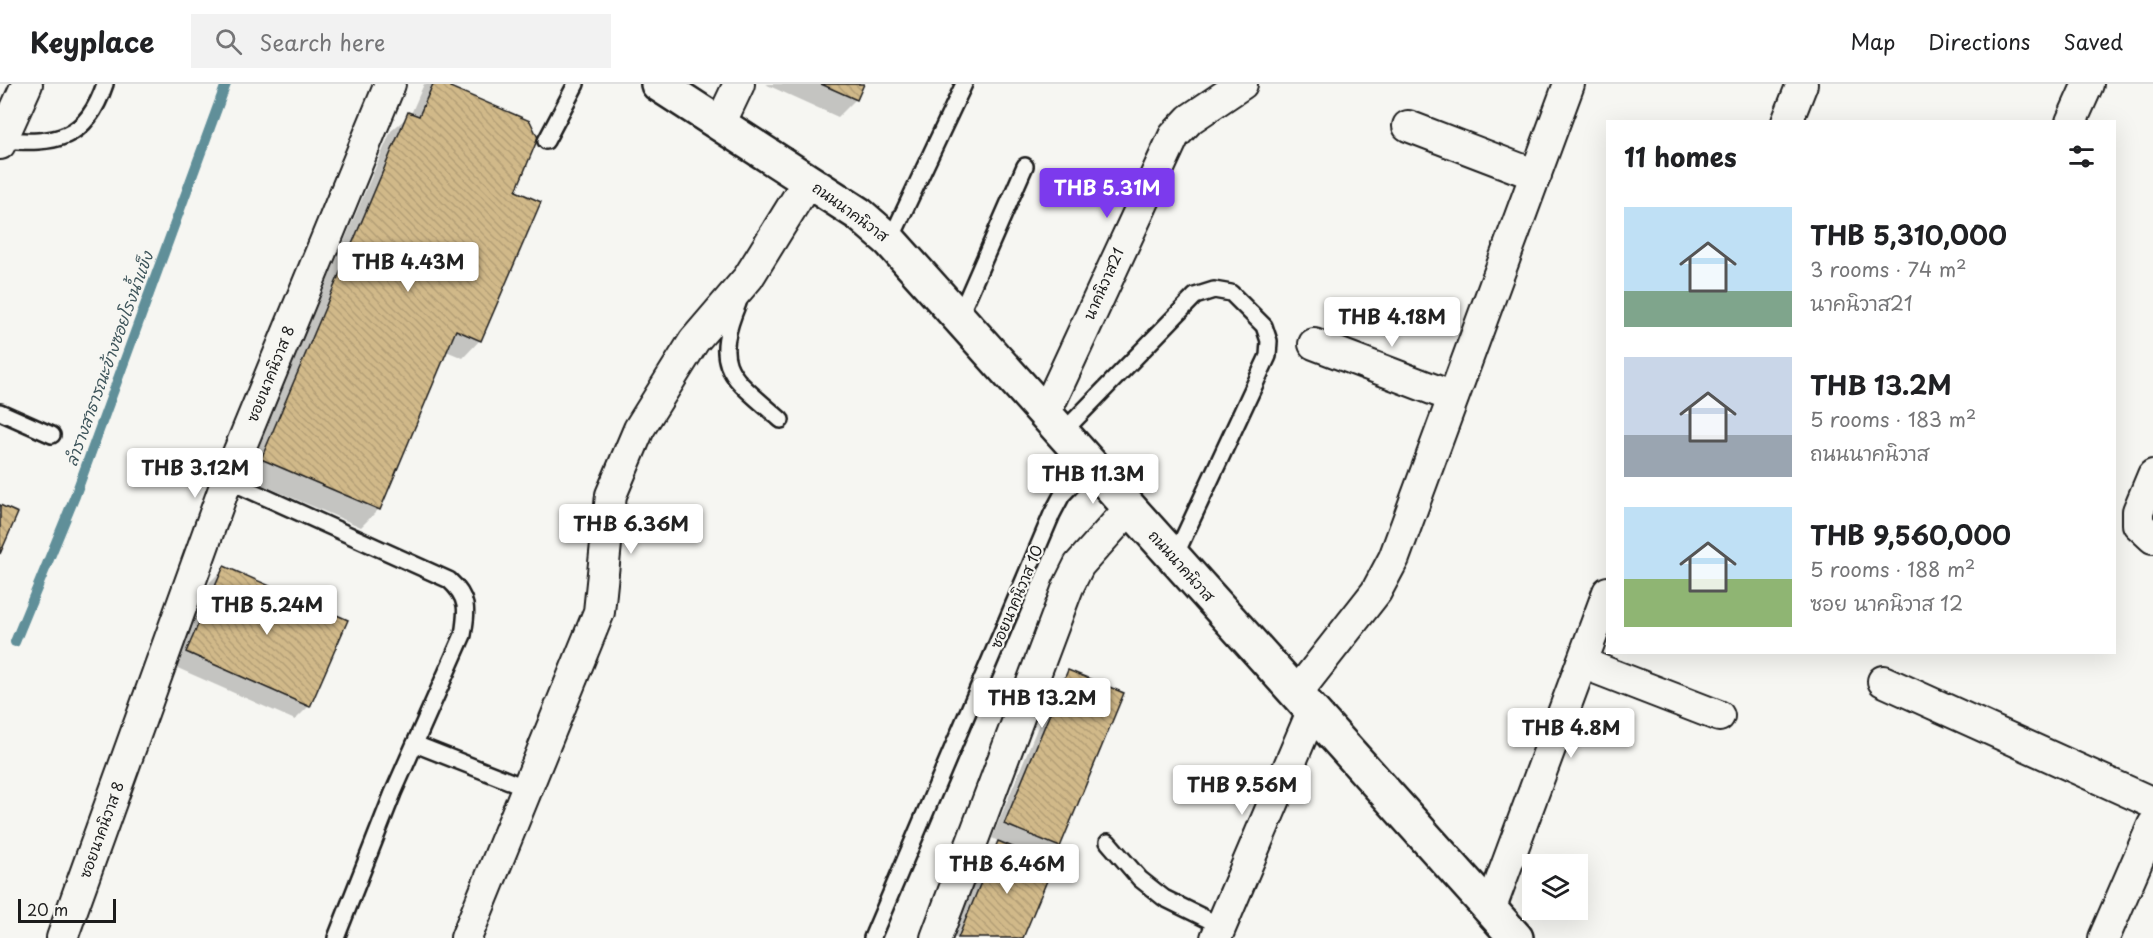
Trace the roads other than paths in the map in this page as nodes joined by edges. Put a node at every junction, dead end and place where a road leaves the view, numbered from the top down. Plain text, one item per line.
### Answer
1 (27, 84) edge
2 (105, 84) edge
3 (576, 84) edge
4 (658, 84) edge
5 (739, 84) edge
6 (964, 84) edge
7 (1242, 84) edge
8 (1569, 84) edge
9 (1802, 84) edge
10 (2088, 84) edge
11 (387, 85) edge
12 (1788, 120) edge
13 (2072, 120) edge
14 (720, 124) junction
15 (1408, 126) dead end
16 (546, 141) dead end
17 (1, 142) edge
18 (1025, 166) dead end
19 (1536, 175) junction
20 (808, 181) junction
21 (890, 241) junction
22 (748, 278) junction
23 (959, 317) junction
24 (1314, 344) dead end
25 (1453, 397) junction
26 (0, 412) edge
27 (781, 420) dead end
28 (1053, 423) junction
29 (52, 435) dead end
30 (1091, 465) junction
31 (2153, 475) edge
32 (227, 480) junction
33 (1130, 508) junction
34 (2153, 538) edge
35 (1174, 558) junction
36 (1606, 597) edge
37 (1582, 663) junction
38 (1883, 681) dead end
39 (1304, 703) junction
40 (1719, 716) dead end
41 (415, 744) junction
42 (527, 788) junction
43 (2153, 803) edge
44 (2153, 825) edge
45 (1108, 842) dead end
46 (1490, 910) junction
47 (1218, 932) edge
48 (62, 938) edge
49 (336, 938) edge
50 (466, 938) edge
51 (872, 938) edge
52 (936, 938) edge
53 (1516, 938) edge
54 (2104, 938) edge

1 - 17 street
2 - 17 lane
3 - 16 lane
4 - 14 main road, ถนนนาคนิวาส
5 - 14 street
6 - 21 lane
7 - 28 street, นาคนิวาส21
8 - 19 street
9 - 12 street
10 - 13 street
11 - 32 street, ซอยนาคนิวาส 8
14 - 20 main road, ถนนนาคนิวาส
15 - 19 street
18 - 23 lane
19 - 25 street
20 - 21 main road, ถนนนาคนิวาส
20 - 22 street
21 - 23 main road, ถนนนาคนิวาส
22 - 27 lane
22 - 42 street
23 - 28 main road, ถนนนาคนิวาส
24 - 25 street
25 - 39 street
26 - 29 lane
28 - 30 main road, ถนนนาคนิวาส
28 - 35 lane
30 - 33 main road, ถนนนาคนิวาส
30 - 51 lane, ซอยนาคนิวาส 10
31 - 34 street
32 - 41 lane
32 - 48 street, ซอยนาคนิวาส 8
33 - 35 main road, ถนนนาคนิวาส
33 - 52 street
35 - 39 main road, ถนนนาคนิวาส
36 - 37 street
37 - 40 street
37 - 46 street
38 - 43 street
39 - 46 main road, ถนนนาคนิวาส
39 - 47 street
41 - 42 lane
41 - 49 lane
42 - 50 street
44 - 54 street
45 - 47 lane
46 - 53 main road, ถนนนาคนิวาส

